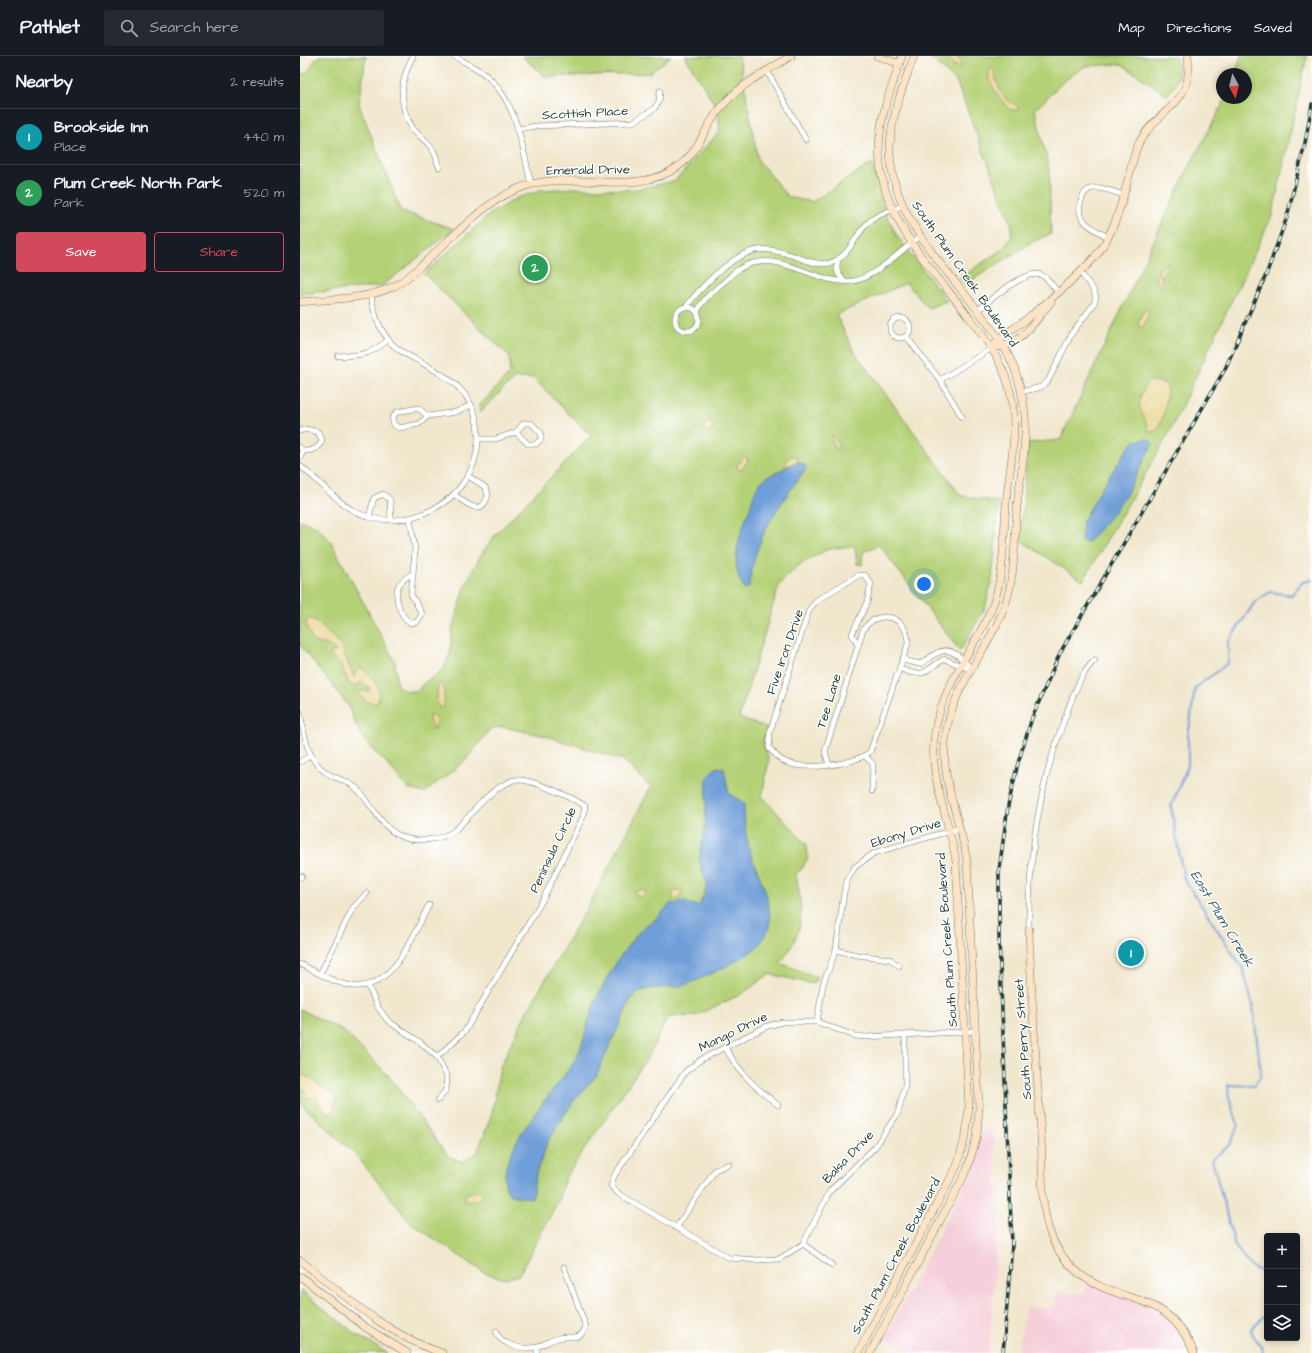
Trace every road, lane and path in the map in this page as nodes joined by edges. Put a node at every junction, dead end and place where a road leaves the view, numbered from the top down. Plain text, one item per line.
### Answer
1 (414, 56) edge
2 (454, 56) edge
3 (791, 56) edge
4 (877, 56) edge
5 (902, 56) edge
6 (914, 56) edge
7 (1188, 56) edge
8 (900, 64) junction
9 (767, 71) junction
10 (660, 91) dead end
11 (518, 129) junction
12 (806, 140) dead end
13 (439, 167) dead end
14 (531, 184) junction
15 (1124, 195) junction
16 (902, 206) junction
17 (892, 211) junction
18 (921, 236) junction
19 (1108, 237) junction
20 (912, 242) junction
21 (839, 258) junction
22 (1080, 272) junction
23 (846, 281) junction
24 (1058, 292) junction
25 (371, 294) junction
26 (300, 302) edge
27 (686, 307) junction
28 (978, 310) junction
29 (697, 312) junction
30 (906, 336) dead end
31 (999, 339) junction
32 (388, 340) junction
33 (1004, 347) junction
34 (992, 348) junction
35 (338, 356) dead end
36 (940, 380) junction
37 (1021, 392) junction
38 (471, 405) junction
39 (428, 416) junction
40 (962, 417) dead end
41 (300, 430) edge
42 (516, 432) junction
43 (478, 439) junction
44 (302, 449) edge
45 (300, 458) edge
46 (300, 466) edge
47 (468, 476) junction
48 (454, 494) junction
49 (368, 517) junction
50 (410, 519) junction
51 (391, 520) junction
52 (414, 573) junction
53 (858, 645) junction
54 (902, 660) junction
55 (1095, 660) dead end
56 (962, 663) junction
57 (900, 669) junction
58 (972, 670) junction
59 (300, 712) edge
60 (310, 756) junction
61 (865, 756) junction
62 (300, 762) edge
63 (829, 765) junction
64 (872, 791) dead end
65 (960, 828) junction
66 (950, 831) junction
67 (367, 893) dead end
68 (429, 905) dead end
69 (1029, 929) joint
70 (836, 950) junction
71 (300, 964) edge
72 (899, 966) dead end
73 (320, 974) junction
74 (368, 985) junction
75 (817, 1022) junction
76 (976, 1031) junction
77 (965, 1032) junction
78 (905, 1035) junction
79 (725, 1047) junction
80 (437, 1057) junction
81 (438, 1100) dead end
82 (778, 1105) dead end
83 (729, 1164) dead end
84 (676, 1228) junction
85 (803, 1244) junction
86 (300, 1260) edge
87 (832, 1265) dead end
88 (564, 1267) dead end
89 (300, 1276) edge
90 (496, 1332) dead end
91 (537, 1346) junction
92 (407, 1353) edge
93 (442, 1353) edge
94 (537, 1353) edge
95 (858, 1353) edge
96 (870, 1353) edge
97 (1194, 1353) edge

1 - 13 street
2 - 11 street
3 - 9 street, Emerald Drive
4 - 8 street
5 - 8 street, South Plum Creek Boulevard
6 - 16 street, South Plum Creek Boulevard
7 - 15 street
8 - 17 street, South Plum Creek Boulevard
9 - 12 street
9 - 14 street, Emerald Drive
10 - 11 street, Scottish Place
11 - 14 street
14 - 25 street, Emerald Drive
15 - 19 street
15 - 19 street
16 - 17 street
16 - 18 street, South Plum Creek Boulevard
17 - 20 street, South Plum Creek Boulevard
17 - 21 street
18 - 20 street
18 - 28 street, South Plum Creek Boulevard
19 - 22 street
20 - 23 street
20 - 34 street, South Plum Creek Boulevard
21 - 23 street
21 - 27 street
22 - 24 street
22 - 37 street
23 - 29 street
24 - 28 street
24 - 31 street
24 - 33 street
25 - 26 street, Emerald Drive
25 - 32 street
27 - 29 street
27 - 29 street
28 - 31 street, South Plum Creek Boulevard
30 - 36 street
31 - 33 street, South Plum Creek Boulevard
31 - 34 street
32 - 35 street
32 - 38 street
33 - 34 street
33 - 37 street, South Plum Creek Boulevard
34 - 36 street
34 - 56 street, South Plum Creek Boulevard
36 - 40 street
37 - 58 street, South Plum Creek Boulevard
38 - 39 street
38 - 43 street
39 - 39 street
41 - 44 street
42 - 42 street
42 - 43 street
43 - 47 street
44 - 45 street
46 - 49 street
47 - 48 street
47 - 48 street
48 - 50 street
49 - 51 street
49 - 51 street
50 - 51 street
50 - 52 street
52 - 52 street
53 - 54 street, Tee Lane
53 - 63 street, Tee Lane
53 - 63 street, Five Iron Drive
54 - 56 street
54 - 57 street
55 - 69 street, South Perry Street
56 - 57 street
56 - 58 street
56 - 66 street, South Plum Creek Boulevard
57 - 61 street
58 - 65 street, South Plum Creek Boulevard
59 - 60 street, Peninsula Circle
60 - 62 street
60 - 80 street, Peninsula Circle
61 - 63 street
61 - 64 street
65 - 66 street, Ebony Drive
65 - 76 street, South Plum Creek Boulevard
66 - 70 street, Ebony Drive
66 - 77 street, South Plum Creek Boulevard
67 - 73 street
68 - 74 street
69 - 97 street, South Perry Street
70 - 72 street
70 - 75 street, Ebony Drive
71 - 73 street
73 - 74 street
74 - 80 street
75 - 78 street, Mango Drive
75 - 79 street, Mango Drive
76 - 77 street, Mango Drive
76 - 96 street, South Plum Creek Boulevard
77 - 78 street, Mango Drive
77 - 95 street, South Plum Creek Boulevard
78 - 85 street, Balsa Drive
79 - 82 street
79 - 84 street, Mango Drive
80 - 81 street
83 - 84 street
84 - 85 street
85 - 87 street
86 - 93 street
88 - 91 street
89 - 92 street
90 - 91 street
91 - 94 street

